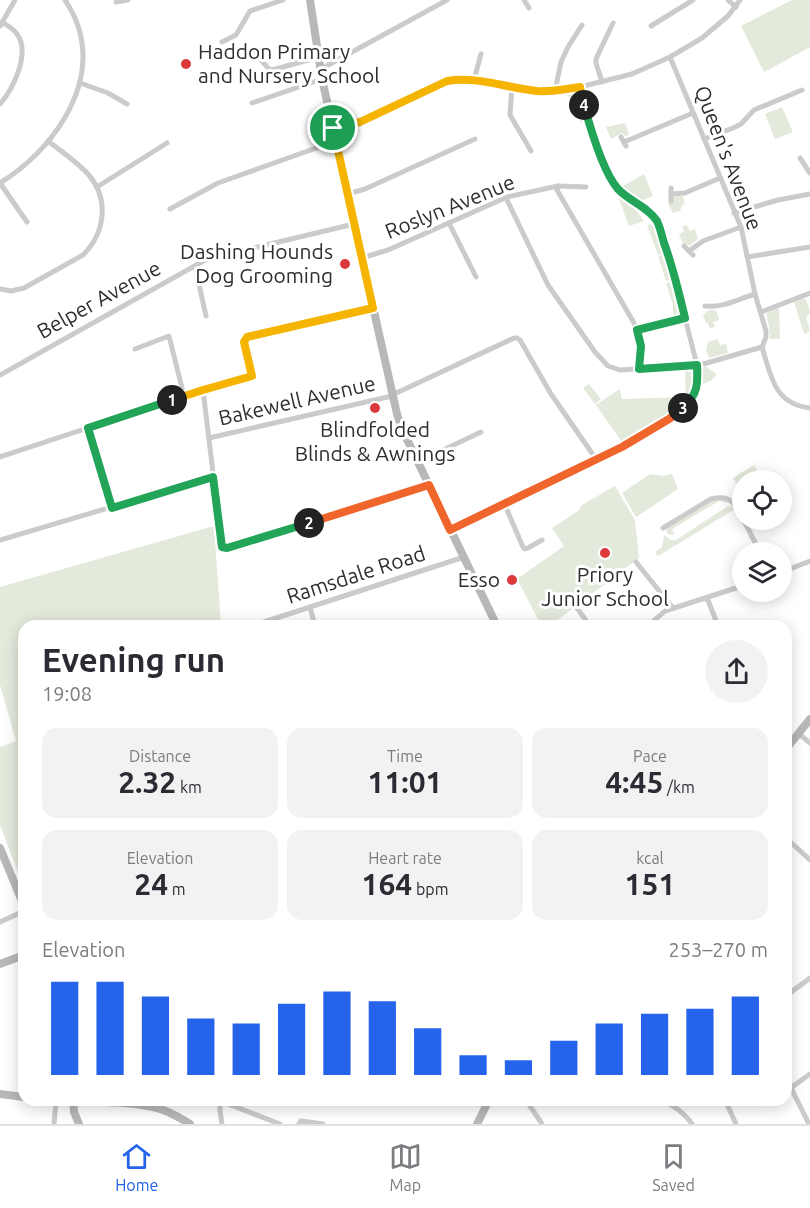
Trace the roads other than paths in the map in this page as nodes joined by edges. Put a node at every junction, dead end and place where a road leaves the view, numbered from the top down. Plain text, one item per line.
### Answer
1 (15, 0) edge
2 (65, 0) edge
3 (128, 0) edge
4 (283, 0) edge
5 (310, 0) edge
6 (447, 0) edge
7 (524, 0) edge
8 (693, 0) edge
9 (728, 0) edge
10 (740, 0) edge
11 (116, 2) dead end
12 (736, 7) junction
13 (529, 8) dead end
14 (613, 23) dead end
15 (1, 24) edge
16 (582, 25) dead end
17 (651, 26) dead end
18 (222, 42) dead end
19 (256, 54) dead end
20 (481, 54) dead end
21 (319, 57) junction
22 (670, 57) junction
23 (321, 69) junction
24 (322, 79) junction
25 (474, 80) junction
26 (602, 82) junction
27 (80, 83) junction
28 (512, 86) junction
29 (580, 87) junction
30 (802, 90) dead end
31 (555, 91) junction
32 (252, 103) dead end
33 (0, 104) edge
34 (127, 104) dead end
35 (693, 113) junction
36 (333, 128) junction
37 (475, 139) dead end
38 (704, 139) junction
39 (48, 141) junction
40 (336, 141) junction
41 (624, 142) dead end
42 (167, 143) dead end
43 (531, 151) dead end
44 (800, 158) dead end
45 (810, 173) edge
46 (720, 178) junction
47 (0, 183) edge
48 (558, 186) junction
49 (97, 187) junction
50 (586, 187) dead end
51 (348, 194) junction
52 (810, 194) edge
53 (507, 197) junction
54 (671, 201) dead end
55 (170, 209) dead end
56 (734, 213) junction
57 (27, 222) dead end
58 (449, 223) junction
59 (354, 224) junction
60 (741, 227) junction
61 (684, 246) dead end
62 (810, 247) edge
63 (747, 257) junction
64 (362, 258) junction
65 (195, 266) junction
66 (476, 277) dead end
67 (0, 289) edge
68 (809, 293) edge
69 (755, 294) junction
70 (810, 302) edge
71 (706, 306) dead end
72 (373, 308) junction
73 (761, 312) junction
74 (206, 316) dead end
75 (685, 318) junction
76 (637, 330) junction
77 (762, 347) junction
78 (135, 349) dead end
79 (697, 365) junction
80 (639, 369) junction
81 (0, 375) edge
82 (203, 390) junction
83 (184, 396) junction
84 (392, 396) junction
85 (810, 408) edge
86 (88, 428) junction
87 (481, 432) dead end
88 (209, 438) junction
89 (0, 457) edge
90 (596, 459) junction
91 (418, 462) junction
92 (213, 477) junction
93 (429, 485) junction
94 (732, 501) edge
95 (504, 503) junction
96 (112, 508) junction
97 (663, 528) dead end
98 (450, 530) junction
99 (0, 540) edge
100 (542, 540) dead end
101 (464, 557) junction
102 (810, 561) edge
103 (636, 562) dead end
104 (792, 568) edge
105 (732, 590) edge
106 (706, 599) junction
107 (310, 606) junction
108 (578, 608) dead end
109 (673, 608) junction
110 (272, 620) edge
111 (314, 620) edge
112 (495, 620) edge
113 (587, 620) edge
114 (655, 620) edge
115 (716, 620) edge
116 (810, 719) edge
117 (798, 734) junction
118 (792, 742) edge
119 (810, 743) edge
120 (792, 844) edge
121 (0, 848) edge
122 (810, 860) edge
123 (18, 892) edge
124 (18, 914) edge
125 (0, 922) edge
126 (18, 957) edge
127 (0, 964) edge
128 (810, 978) edge
129 (792, 992) edge
130 (810, 1074) edge
131 (792, 1087) joint
132 (0, 1094) edge
133 (18, 1096) edge
134 (56, 1106) edge
135 (74, 1106) edge
136 (148, 1106) edge
137 (219, 1106) edge
138 (234, 1106) edge
139 (486, 1106) edge
140 (530, 1106) edge
141 (673, 1106) edge
142 (728, 1106) edge
143 (179, 1121) edge
144 (54, 1124) edge
145 (79, 1124) edge
146 (190, 1124) edge
147 (222, 1124) edge
148 (280, 1124) edge
149 (299, 1124) edge
150 (323, 1124) edge
151 (477, 1124) edge
152 (542, 1124) edge
153 (692, 1124) edge
154 (736, 1124) edge
155 (809, 1124) edge

1 - 15 street
2 - 27 street
3 - 11 street
4 - 18 street
5 - 21 street
6 - 23 street
7 - 13 street
8 - 17 street
9 - 12 street
10 - 12 street
12 - 22 street
14 - 26 street
15 - 33 street
16 - 31 street
19 - 21 street
20 - 25 street
21 - 23 street
22 - 26 street
22 - 35 street, Queen's Avenue
23 - 24 street
24 - 32 street
24 - 36 street
25 - 28 street
25 - 36 street
26 - 29 street
27 - 34 street
27 - 39 street
28 - 31 street
28 - 43 street
29 - 31 street
29 - 75 street
30 - 38 street
35 - 38 street, Queen's Avenue
35 - 41 street
36 - 40 street
37 - 51 street
38 - 46 street, Queen's Avenue
39 - 47 street
39 - 49 street
40 - 51 street
40 - 55 street
42 - 49 street
44 - 45 street
46 - 54 street
46 - 56 street, Queen's Avenue
47 - 57 street
48 - 50 street, Roslyn Avenue
48 - 53 street, Roslyn Avenue
48 - 76 street
49 - 67 street
51 - 59 street
52 - 56 street
53 - 58 street, Roslyn Avenue
53 - 80 street
56 - 60 street, Queen's Avenue
58 - 64 street, Roslyn Avenue
58 - 66 street
59 - 64 street
59 - 65 street, Belper Avenue
60 - 61 street
60 - 63 street, Queen's Avenue
62 - 63 street
63 - 69 street, Queen's Avenue
64 - 72 street
65 - 74 street
65 - 81 street, Belper Avenue
68 - 70 street
68 - 73 street
69 - 71 street
69 - 73 street, Queen's Avenue
72 - 82 street
72 - 84 street
73 - 77 street, Queen's Avenue
75 - 76 street
75 - 79 street
76 - 80 street
77 - 79 street
77 - 85 street, Queen's Avenue
78 - 83 street
79 - 80 street
79 - 90 street
82 - 83 street
82 - 88 street
83 - 86 street
84 - 88 street, Bakewell Avenue
84 - 90 street, Bakewell Avenue
84 - 91 street
86 - 89 street
86 - 96 street
87 - 91 street
88 - 92 street
90 - 95 street
91 - 93 street
92 - 93 street
92 - 96 street
93 - 98 street
94 - 97 street
95 - 98 street
95 - 100 street
96 - 99 street
98 - 101 street
101 - 107 street, Ramsdale Road
101 - 112 street
102 - 104 street
103 - 109 street
105 - 106 street
106 - 109 street
106 - 115 street
107 - 110 street, Ramsdale Road
107 - 111 street
108 - 113 street
109 - 114 street
116 - 117 street
117 - 118 street
117 - 119 street
120 - 122 street
121 - 123 street
124 - 125 street
126 - 127 street
128 - 129 street
130 - 131 street
131 - 155 street
132 - 133 street
134 - 144 street
135 - 145 street
136 - 143 street
137 - 147 street
138 - 148 street
139 - 151 street
140 - 152 street
141 - 153 street
142 - 154 street
143 - 146 street
149 - 150 street

